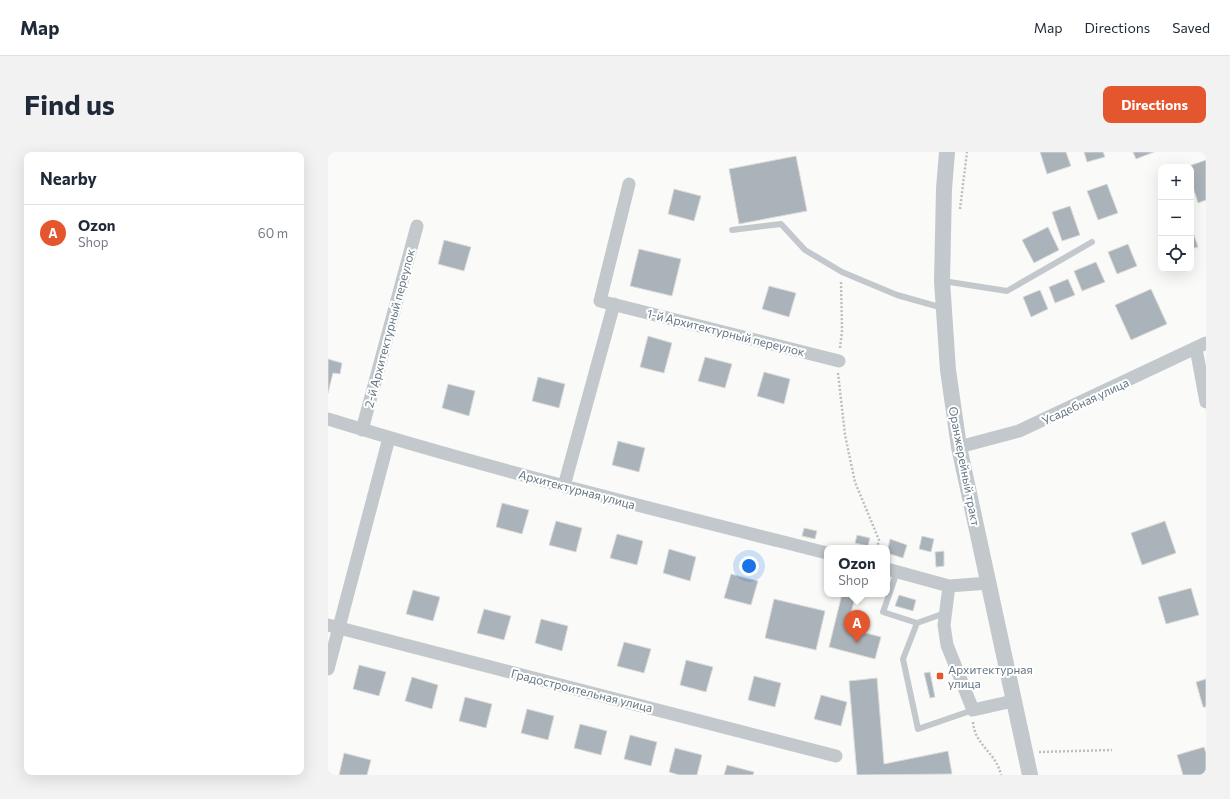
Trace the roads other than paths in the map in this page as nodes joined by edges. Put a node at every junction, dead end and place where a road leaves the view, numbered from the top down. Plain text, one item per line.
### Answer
1 (948, 152) edge
2 (629, 184) dead end
3 (417, 226) dead end
4 (732, 230) dead end
5 (1092, 242) dead end
6 (942, 281) junction
7 (614, 304) junction
8 (943, 308) junction
9 (1201, 346) edge
10 (838, 360) road end
11 (1206, 402) edge
12 (328, 419) edge
13 (362, 430) junction
14 (389, 438) junction
15 (959, 447) junction
16 (564, 486) junction
17 (824, 552) edge
18 (892, 571) edge
19 (989, 583) junction
20 (949, 586) junction
21 (886, 597) edge
22 (945, 613) junction
23 (917, 623) junction
24 (334, 626) edge
25 (328, 669) edge
26 (1013, 701) junction
27 (972, 710) junction
28 (836, 756) dead end
29 (1030, 775) edge

1 - 6 street, Оранжерейный тракт
2 - 7 street, 1-й Архитектурный переулок
3 - 13 street, 2-й Архитектурный переулок
4 - 8 lane
5 - 6 lane
6 - 8 street, Оранжерейный тракт
7 - 10 street, 1-й Архитектурный переулок
7 - 16 street
8 - 15 street, Оранжерейный тракт
9 - 11 street
9 - 15 street, Усадебная улица
12 - 13 street, Архитектурная улица
13 - 14 street, Архитектурная улица
14 - 16 street, Архитектурная улица
14 - 24 street
15 - 19 street, Оранжерейный тракт
16 - 17 street, Архитектурная улица
18 - 20 street
19 - 20 street
19 - 26 street, Оранжерейный тракт
20 - 22 street
21 - 23 lane
22 - 23 lane
22 - 27 street
23 - 27 lane
24 - 25 street
24 - 28 street, Градостроительная улица
26 - 27 street
26 - 29 street, Оранжерейный тракт

